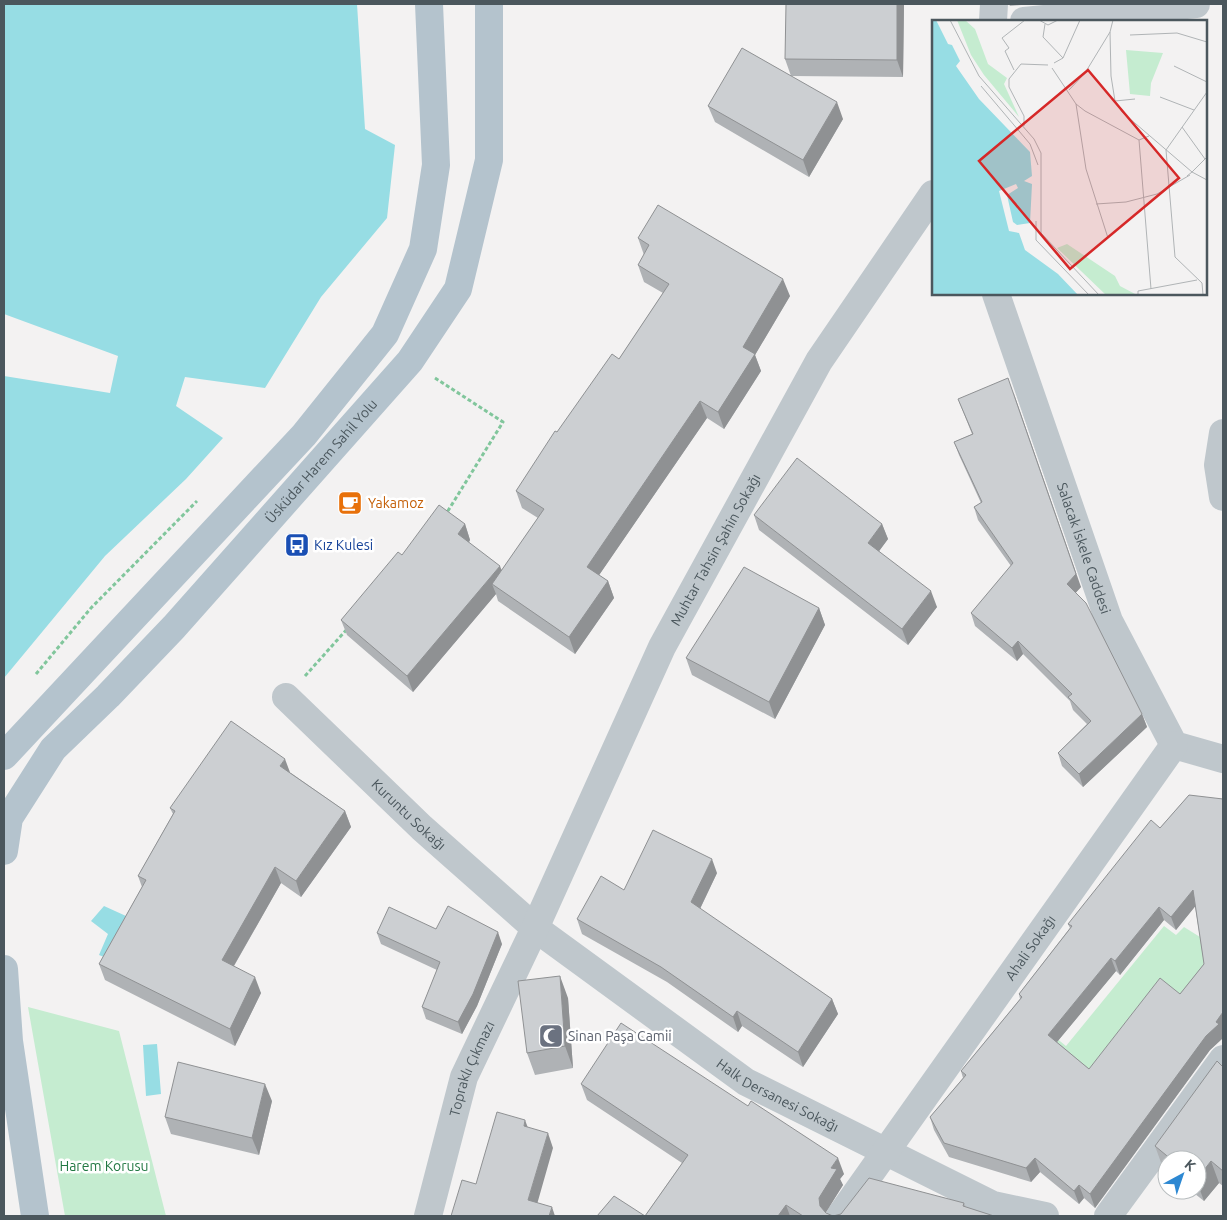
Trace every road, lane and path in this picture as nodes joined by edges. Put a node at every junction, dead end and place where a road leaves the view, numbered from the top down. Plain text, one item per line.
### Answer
1 (429, 4) edge
2 (994, 4) edge
3 (1196, 4) edge
4 (492, 7) edge
5 (993, 20) edge
6 (1034, 20) edge
7 (932, 195) edge
8 (996, 295) edge
9 (410, 361) junction
10 (1223, 433) edge
11 (203, 496) dead end
12 (1223, 497) edge
13 (441, 520) edge
14 (349, 627) edge
15 (35, 675) dead end
16 (286, 697) joint
17 (1174, 745) junction
18 (4, 756) edge
19 (1223, 758) edge
20 (4, 851) edge
21 (535, 928) junction
22 (4, 969) edge
23 (1223, 1059) edge
24 (886, 1152) junction
25 (35, 1216) edge
26 (428, 1216) edge
27 (840, 1216) edge
28 (1046, 1216) edge
29 (1108, 1216) edge

1 - 18 main road
2 - 5 street
3 - 6 street
4 - 9 main road, Üsküdar Harem Sahil Yolu
7 - 21 street, Muhtar Tahsin Şahin Sokağı
8 - 17 street, Salacak İskele Caddesi
9 - 13 path
9 - 20 main road, Üsküdar Harem Sahil Yolu
10 - 12 street
11 - 15 path
14 - 16 path
16 - 21 street, Kuruntu Sokağı
17 - 19 street
17 - 24 street, Ahali Sokağı
21 - 24 street, Halk Dersanesi Sokağı
21 - 26 street, Topraklı Çıkmazı
22 - 25 main road
23 - 29 street
24 - 27 street, Ahali Sokağı
24 - 28 street, Halk Dersanesi Sokağı

